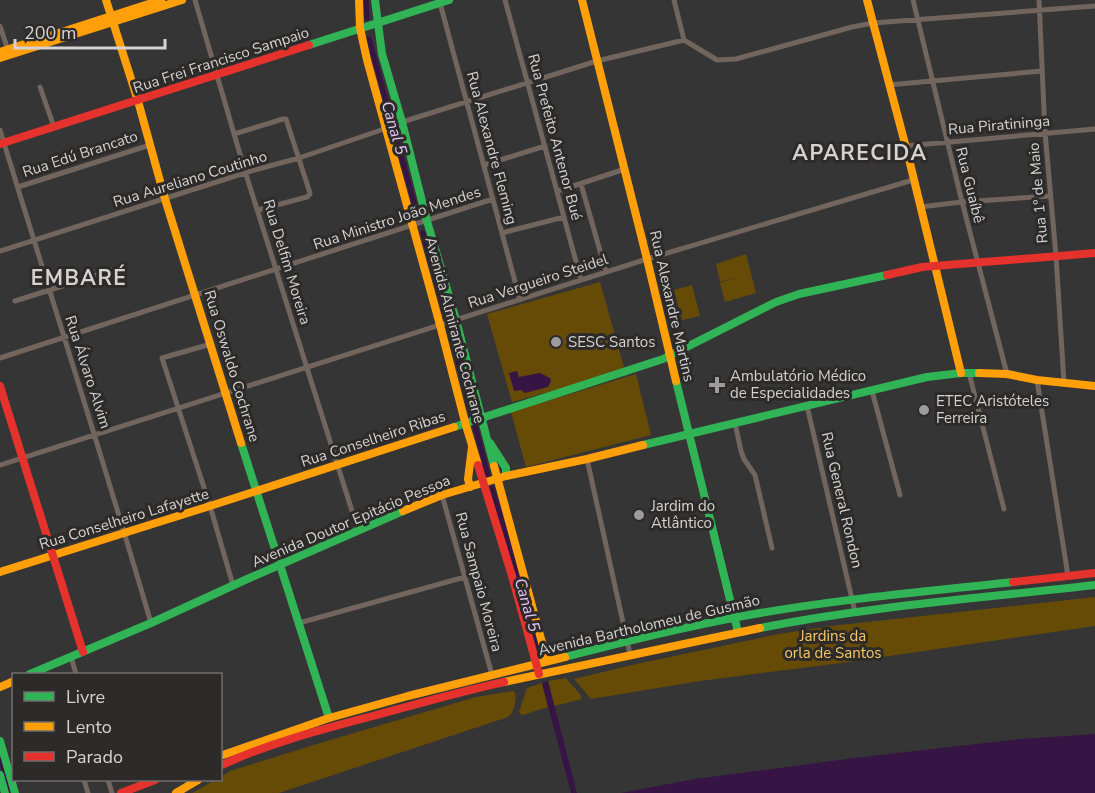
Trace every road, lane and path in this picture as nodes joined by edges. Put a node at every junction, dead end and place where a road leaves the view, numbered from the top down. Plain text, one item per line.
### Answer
1 (106, 0) edge
2 (161, 0) edge
3 (182, 0) edge
4 (195, 0) edge
5 (359, 0) edge
6 (375, 0) edge
7 (449, 0) edge
8 (506, 0) edge
9 (582, 0) edge
10 (674, 0) edge
11 (867, 0) edge
12 (913, 0) edge
13 (1039, 0) edge
14 (430, 3) edge
15 (440, 3) junction
16 (1095, 6) edge
17 (1040, 11) junction
18 (112, 18) junction
19 (917, 19) junction
20 (873, 23) junction
21 (375, 24) junction
22 (0, 27) edge
23 (361, 28) junction
24 (684, 40) junction
25 (4, 51) edge
26 (0, 58) edge
27 (597, 61) junction
28 (1042, 71) junction
29 (216, 75) junction
30 (932, 80) junction
31 (528, 83) junction
32 (888, 85) junction
33 (40, 87) dead end
34 (138, 101) junction
35 (466, 102) junction
36 (402, 122) junction
37 (54, 127) junction
38 (387, 128) junction
39 (1095, 129) edge
40 (0, 130) edge
41 (1045, 132) junction
42 (234, 134) junction
43 (947, 141) junction
44 (2, 143) edge
45 (150, 145) junction
46 (545, 146) junction
47 (905, 146) junction
48 (299, 158) junction
49 (484, 165) junction
50 (625, 169) junction
51 (246, 173) junction
52 (913, 180) junction
53 (581, 183) junction
54 (18, 187) junction
55 (558, 191) junction
56 (1050, 196) junction
57 (165, 199) junction
58 (493, 199) junction
59 (962, 202) junction
60 (920, 207) junction
61 (258, 210) junction
62 (564, 217) junction
63 (426, 221) junction
64 (414, 225) junction
65 (502, 233) junction
66 (35, 240) junction
67 (0, 251) edge
68 (1095, 253) edge
69 (1056, 256) junction
70 (648, 259) junction
71 (978, 262) junction
72 (935, 266) junction
73 (116, 269) dead end
74 (277, 269) junction
75 (606, 272) junction
76 (582, 280) junction
77 (50, 290) junction
78 (196, 294) junction
79 (520, 300) junction
80 (15, 301) dead end
81 (455, 320) junction
82 (442, 324) junction
83 (64, 338) junction
84 (211, 344) junction
85 (669, 357) junction
86 (0, 358) edge
87 (306, 367) junction
88 (965, 373) junction
89 (1007, 374) junction
90 (1036, 380) junction
91 (1064, 383) junction
92 (0, 386) edge
93 (1095, 386) edge
94 (872, 391) junction
95 (226, 392) junction
96 (807, 406) junction
97 (178, 408) junction
98 (480, 417) junction
99 (467, 422) junction
100 (735, 423) junction
101 (95, 434) junction
102 (688, 434) junction
103 (486, 437) junction
104 (472, 442) junction
105 (23, 458) junction
106 (587, 459) junction
107 (0, 465) edge
108 (337, 465) junction
109 (506, 476) junction
110 (490, 481) junction
111 (470, 487) junction
112 (256, 491) junction
113 (442, 495) junction
114 (900, 495) dead end
115 (210, 506) junction
116 (1004, 509) dead end
117 (358, 530) junction
118 (125, 533) junction
119 (772, 549) dead end
120 (53, 555) junction
121 (281, 565) junction
122 (0, 572) edge
123 (1095, 573) edge
124 (1068, 576) junction
125 (465, 577) junction
126 (233, 585) junction
127 (1095, 585) edge
128 (853, 599) junction
129 (855, 612) junction
130 (734, 618) junction
131 (151, 623) junction
132 (299, 623) junction
133 (738, 632) junction
134 (628, 641) junction
135 (83, 651) junction
136 (630, 654) junction
137 (71, 657) junction
138 (547, 661) junction
139 (537, 664) junction
140 (50, 671) edge
141 (75, 673) edge
142 (539, 674) junction
143 (492, 675) junction
144 (330, 718) junction
145 (0, 741) edge
146 (222, 755) edge
147 (222, 765) edge
148 (0, 775) edge
149 (152, 781) edge
150 (196, 781) edge
151 (135, 787) junction
152 (5, 793) edge
153 (15, 793) edge
154 (121, 793) edge
155 (145, 793) edge
156 (176, 793) edge

1 - 18 main road, Rua Oswaldo Cochrane
2 - 18 main road
3 - 18 main road
4 - 29 street, Rua Delfim Moreira
5 - 23 main road, Avenida Almirante Cochrane
6 - 21 main road, Avenida Almirante Cochrane
7 - 15 main road, Rua Frei Francisco Sampaio
8 - 31 street, Rua Prefeito Antenor Bué
9 - 27 main road, Rua Alexandre Martins
10 - 24 street
11 - 20 main road
12 - 19 street, Rua Guaíbê
13 - 17 street, Rua 1º de Maio
14 - 15 main road, Rua Frei Francisco Sampaio
14 - 21 main road, Rua Frei Francisco Sampaio
15 - 35 street, Rua Alexandre Fleming
16 - 17 street
17 - 19 street
17 - 28 street, Rua 1º de Maio
18 - 25 main road
18 - 26 main road
18 - 34 main road, Rua Oswaldo Cochrane
19 - 20 street
19 - 30 street, Rua Guaíbê
20 - 24 street
20 - 32 main road
21 - 23 main road, Rua Frei Francisco Sampaio
21 - 36 main road, Avenida Almirante Cochrane
22 - 25 street
23 - 29 main road, Rua Frei Francisco Sampaio
23 - 38 main road, Avenida Almirante Cochrane
24 - 27 street
27 - 31 street
27 - 50 main road, Rua Alexandre Martins
28 - 30 street
28 - 41 street, Rua 1º de Maio
29 - 34 main road, Rua Frei Francisco Sampaio
29 - 42 street, Rua Delfim Moreira
30 - 32 street
30 - 43 street, Rua Guaíbê
31 - 35 street
31 - 46 street, Rua Prefeito Antenor Bué
32 - 47 main road
33 - 37 street
34 - 37 main road, Rua Frei Francisco Sampaio
34 - 45 main road, Rua Oswaldo Cochrane
35 - 36 street
35 - 49 street, Rua Alexandre Fleming
36 - 63 main road, Avenida Almirante Cochrane
37 - 44 main road, Rua Frei Francisco Sampaio
38 - 48 street, Rua Aureliano Coutinho
38 - 64 main road, Avenida Almirante Cochrane
39 - 41 street, Rua Piratininga
40 - 44 street, Rua Álvaro Alvim
41 - 43 street, Rua Piratininga
41 - 56 street, Rua 1º de Maio
42 - 48 street
42 - 51 street, Rua Delfim Moreira
43 - 47 street, Rua Piratininga
43 - 59 street, Rua Guaíbê
44 - 54 street, Rua Álvaro Alvim
45 - 54 street, Rua Edú Brancato
45 - 57 main road, Rua Oswaldo Cochrane
46 - 49 street
46 - 55 street, Rua Prefeito Antenor Bué
47 - 52 main road
48 - 51 street, Rua Aureliano Coutinho
48 - 61 street
49 - 58 street, Rua Alexandre Fleming
50 - 53 street
50 - 70 main road, Rua Alexandre Martins
51 - 57 street, Rua Aureliano Coutinho
51 - 61 street, Rua Delfim Moreira
52 - 60 main road
52 - 70 street, Rua Vergueiro Steidel
53 - 55 street
53 - 75 street
54 - 66 street, Rua Álvaro Alvim
55 - 62 street, Rua Prefeito Antenor Bué
56 - 59 street
56 - 69 street, Rua 1º de Maio
57 - 66 street, Rua Aureliano Coutinho
57 - 78 main road, Rua Oswaldo Cochrane
58 - 63 street, Rua Ministro João Mendes
58 - 65 street, Rua Alexandre Fleming
59 - 60 street
59 - 71 street, Rua Guaíbê
60 - 72 main road
61 - 74 street, Rua Delfim Moreira
62 - 65 street
62 - 76 street, Rua Prefeito Antenor Bué
63 - 64 street, Rua Ministro João Mendes
63 - 81 main road, Avenida Almirante Cochrane
64 - 74 street, Rua Ministro João Mendes
64 - 82 main road, Avenida Almirante Cochrane
65 - 79 street, Rua Alexandre Fleming
66 - 67 street, Rua Aureliano Coutinho
66 - 77 street, Rua Álvaro Alvim
68 - 69 main road, Rua Conselheiro Ribas
69 - 71 main road, Rua Conselheiro Ribas
69 - 91 street, Rua 1º de Maio
70 - 75 street, Rua Vergueiro Steidel
70 - 85 main road, Rua Alexandre Martins
71 - 72 main road, Rua Conselheiro Ribas
71 - 89 street, Rua Guaíbê
72 - 85 main road, Rua Conselheiro Ribas
72 - 88 main road
73 - 77 street
74 - 78 street, Rua Ministro João Mendes
74 - 87 street, Rua Delfim Moreira
75 - 76 street, Rua Vergueiro Steidel
76 - 79 street, Rua Vergueiro Steidel
77 - 80 street
77 - 83 street, Rua Álvaro Alvim
78 - 83 street, Rua Ministro João Mendes
78 - 84 main road, Rua Oswaldo Cochrane
79 - 81 street, Rua Vergueiro Steidel
81 - 82 street, Rua Vergueiro Steidel
81 - 98 main road, Avenida Almirante Cochrane
82 - 87 street, Rua Vergueiro Steidel
82 - 99 main road, Avenida Almirante Cochrane
83 - 86 street, Rua Ministro João Mendes
83 - 101 street, Rua Álvaro Alvim
84 - 95 main road, Rua Oswaldo Cochrane
84 - 97 street
85 - 98 main road, Rua Conselheiro Ribas
85 - 102 main road, Rua Alexandre Martins
87 - 95 street, Rua Vergueiro Steidel
87 - 108 street, Rua Delfim Moreira
88 - 89 main road, Avenida Doutor Epitácio Pessoa
88 - 94 main road, Avenida Doutor Epitácio Pessoa
88 - 116 street
89 - 90 main road, Avenida Doutor Epitácio Pessoa
90 - 91 main road, Avenida Doutor Epitácio Pessoa
90 - 124 street
91 - 93 main road, Avenida Doutor Epitácio Pessoa
92 - 105 main road
94 - 96 main road, Avenida Doutor Epitácio Pessoa
94 - 114 street
95 - 97 street, Rua Vergueiro Steidel
95 - 112 main road, Rua Oswaldo Cochrane
96 - 100 main road, Avenida Doutor Epitácio Pessoa
96 - 128 street, Rua General Rondon
97 - 101 street, Rua Vergueiro Steidel
97 - 115 street
98 - 99 main road, Rua Conselheiro Ribas
98 - 103 main road, Avenida Almirante Cochrane
99 - 104 main road, Avenida Almirante Cochrane
99 - 108 main road, Rua Conselheiro Ribas
100 - 102 main road, Avenida Doutor Epitácio Pessoa
100 - 119 street
101 - 105 street, Rua Vergueiro Steidel
101 - 118 street, Rua Álvaro Alvim
102 - 106 main road, Avenida Doutor Epitácio Pessoa
102 - 130 main road, Rua Alexandre Martins
103 - 109 main road
103 - 110 main road, Avenida Almirante Cochrane
104 - 110 main road, Avenida Almirante Cochrane
104 - 111 main road
105 - 107 street, Rua Vergueiro Steidel
105 - 120 main road
106 - 109 main road, Avenida Doutor Epitácio Pessoa
106 - 134 street
108 - 112 main road, Rua Conselheiro Ribas
108 - 117 street, Rua Delfim Moreira
109 - 110 main road, Avenida Doutor Epitácio Pessoa
110 - 111 main road, Avenida Doutor Epitácio Pessoa
110 - 138 main road, Avenida Almirante Cochrane
110 - 139 main road, Avenida Almirante Cochrane
111 - 113 main road, Avenida Doutor Epitácio Pessoa
112 - 115 main road, Rua Conselheiro Lafayette
112 - 121 main road, Rua Oswaldo Cochrane
113 - 117 main road, Avenida Doutor Epitácio Pessoa
113 - 125 street, Rua Sampaio Moreira
115 - 118 main road, Rua Conselheiro Lafayette
115 - 126 street
117 - 121 main road, Avenida Doutor Epitácio Pessoa
118 - 120 main road, Rua Conselheiro Lafayette
118 - 131 street, Rua Álvaro Alvim
120 - 122 main road, Rua Conselheiro Lafayette
120 - 135 main road
121 - 126 main road, Avenida Doutor Epitácio Pessoa
121 - 132 main road, Rua Oswaldo Cochrane
123 - 124 main road, Avenida Bartholomeu de Gusmão
124 - 128 main road, Avenida Bartholomeu de Gusmão
125 - 132 street
125 - 143 street, Rua Sampaio Moreira
126 - 131 main road, Avenida Doutor Epitácio Pessoa
127 - 129 main road, Avenida Bartholomeu de Gusmão
128 - 129 street, Rua General Rondon
128 - 130 main road, Avenida Bartholomeu de Gusmão
129 - 133 main road, Avenida Bartholomeu de Gusmão
130 - 133 main road, Rua Alexandre Martins
130 - 134 main road, Avenida Bartholomeu de Gusmão
131 - 135 main road, Avenida Doutor Epitácio Pessoa
132 - 144 main road, Rua Oswaldo Cochrane
133 - 136 main road, Avenida Bartholomeu de Gusmão
134 - 136 street
134 - 138 main road, Avenida Bartholomeu de Gusmão
135 - 137 main road, Avenida Doutor Epitácio Pessoa
136 - 142 main road, Avenida Bartholomeu de Gusmão
137 - 140 main road, Avenida Doutor Epitácio Pessoa
137 - 141 street
138 - 139 main road, Avenida Bartholomeu de Gusmão
139 - 142 main road, Avenida Almirante Cochrane
139 - 143 main road, Avenida Bartholomeu de Gusmão
142 - 147 main road, Avenida Bartholomeu de Gusmão
143 - 144 main road, Avenida Bartholomeu de Gusmão
144 - 146 main road, Avenida Bartholomeu de Gusmão
145 - 153 main road
148 - 152 main road
149 - 151 main road
150 - 156 main road
151 - 154 main road
151 - 155 main road

